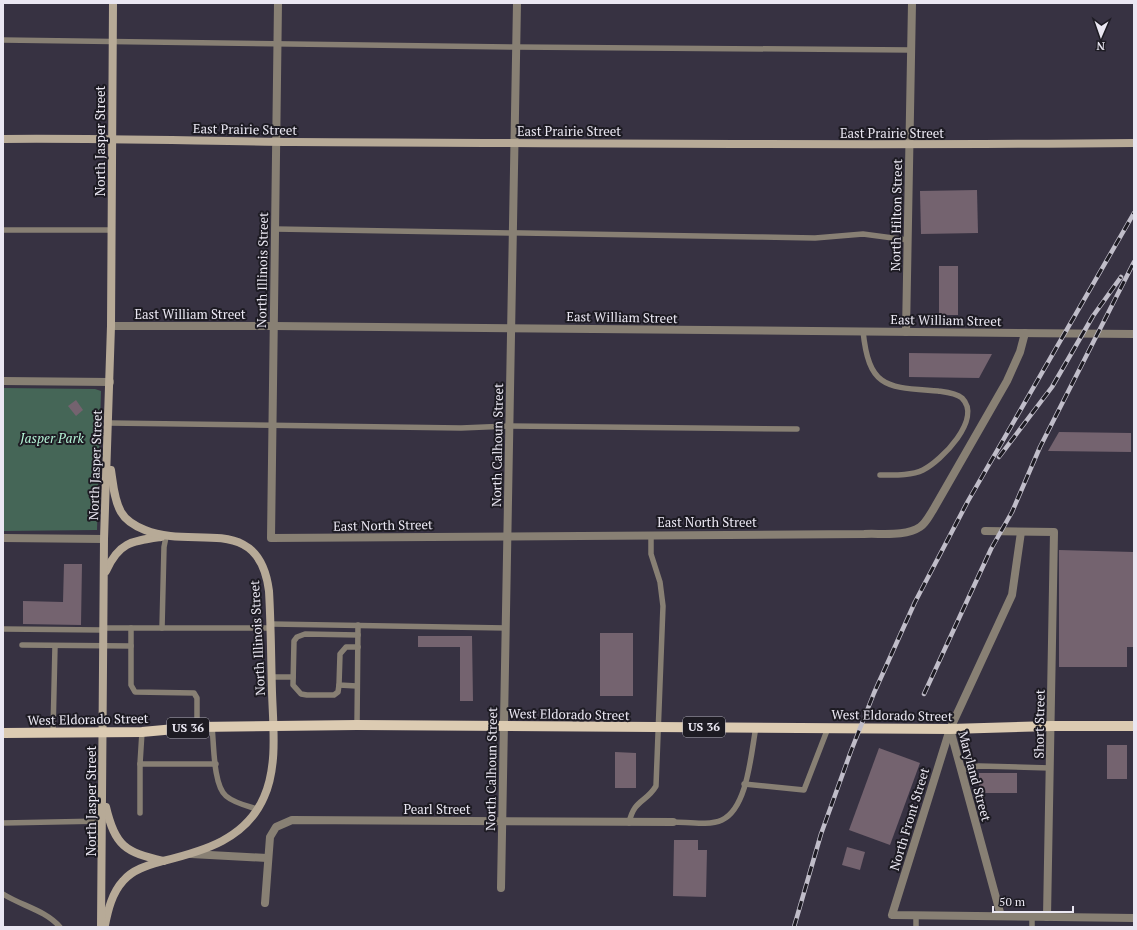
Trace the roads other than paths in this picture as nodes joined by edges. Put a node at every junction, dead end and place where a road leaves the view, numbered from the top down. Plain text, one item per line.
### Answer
1 (113, 3) edge
2 (278, 3) edge
3 (517, 3) edge
4 (912, 3) edge
5 (3, 40) edge
6 (113, 41) junction
7 (277, 43) junction
8 (516, 47) junction
9 (911, 50) junction
10 (112, 138) junction
11 (3, 139) edge
12 (276, 142) junction
13 (514, 143) junction
14 (1134, 143) edge
15 (910, 146) junction
16 (275, 229) junction
17 (3, 230) edge
18 (111, 230) junction
19 (513, 233) junction
20 (908, 240) junction
21 (111, 326) junction
22 (274, 326) junction
23 (511, 328) junction
24 (863, 331) junction
25 (906, 332) junction
26 (1025, 333) junction
27 (1134, 334) edge
28 (3, 381) edge
29 (110, 382) junction
30 (109, 423) junction
31 (273, 426) junction
32 (509, 426) junction
33 (797, 429) dead end
34 (108, 443) junction
35 (880, 475) dead end
36 (985, 531) dead end
37 (1021, 532) junction
38 (507, 535) junction
39 (650, 535) junction
40 (166, 537) junction
41 (3, 538) edge
42 (271, 538) joint
43 (104, 539) junction
44 (104, 576) junction
45 (358, 625) junction
46 (271, 626) junction
47 (131, 628) junction
48 (162, 628) junction
49 (506, 628) junction
50 (3, 629) edge
51 (104, 629) junction
52 (358, 635) junction
53 (22, 645) dead end
54 (55, 646) junction
55 (104, 646) junction
56 (131, 646) junction
57 (358, 647) junction
58 (272, 677) junction
59 (293, 677) junction
60 (339, 685) junction
61 (357, 686) junction
62 (357, 725) junction
63 (504, 726) junction
64 (1051, 726) junction
65 (1134, 726) edge
66 (197, 727) junction
67 (212, 727) junction
68 (273, 727) junction
69 (756, 727) junction
70 (659, 728) junction
71 (828, 728) junction
72 (950, 729) junction
73 (103, 732) junction
74 (142, 732) junction
75 (3, 733) edge
76 (53, 733) junction
77 (140, 764) junction
78 (216, 764) junction
79 (1050, 768) junction
80 (961, 770) junction
81 (104, 784) junction
82 (744, 784) junction
83 (257, 809) junction
84 (140, 813) dead end
85 (103, 821) junction
86 (502, 821) junction
87 (673, 822) joint
88 (3, 823) edge
89 (629, 823) junction
90 (192, 854) junction
91 (267, 858) junction
92 (165, 861) junction
93 (501, 888) dead end
94 (3, 894) edge
95 (264, 903) dead end
96 (916, 916) junction
97 (1001, 916) junction
98 (1032, 917) junction
99 (1047, 917) junction
100 (1134, 918) edge
101 (60, 927) edge
102 (101, 927) edge
103 (104, 927) edge
104 (916, 927) edge
105 (1032, 927) edge

1 - 6 street, North Jasper Street
2 - 7 street, North Illinois Street
3 - 8 street, North Calhoun Street
4 - 9 street, North Hilton Street
5 - 6 lane
6 - 7 lane
6 - 10 street, North Jasper Street
7 - 8 lane
7 - 12 street, North Illinois Street
8 - 9 lane
8 - 13 street, North Calhoun Street
9 - 15 street, North Hilton Street
10 - 11 street, East Prairie Street
10 - 12 street, East Prairie Street
10 - 18 street, North Jasper Street
12 - 13 street, East Prairie Street
12 - 16 street, North Illinois Street
13 - 15 street, East Prairie Street
13 - 19 street, North Calhoun Street
14 - 15 street, East Prairie Street
15 - 20 street, North Hilton Street
16 - 19 lane
16 - 22 street, North Illinois Street
17 - 18 lane
18 - 21 street, North Jasper Street
19 - 20 lane
19 - 23 street, North Calhoun Street
20 - 25 street, North Hilton Street
21 - 22 street, East William Street
21 - 29 street, North Jasper Street
22 - 23 street, East William Street
22 - 31 street, North Illinois Street
23 - 24 street, East William Street
23 - 32 street, North Calhoun Street
24 - 25 street, East William Street
24 - 35 lane
25 - 26 street, East William Street
26 - 27 street, East William Street
26 - 39 street, East North Street
28 - 29 street
29 - 30 street, North Jasper Street
30 - 31 lane
30 - 34 street, North Jasper Street
31 - 32 lane
31 - 42 street, North Illinois Street
32 - 33 lane
32 - 38 street, North Calhoun Street
34 - 40 street, North Illinois Street
34 - 43 street, North Jasper Street
36 - 37 street
37 - 64 street, Short Street
37 - 72 street, Maryland Street
38 - 39 street, East North Street
38 - 42 street, East North Street
38 - 49 street, North Calhoun Street
39 - 70 lane
40 - 44 street
40 - 46 street, North Illinois Street
40 - 48 lane
41 - 43 street
43 - 44 street, North Jasper Street
44 - 51 street, North Jasper Street
45 - 46 lane
45 - 49 lane
45 - 52 lane
46 - 48 lane
46 - 58 street, North Illinois Street
47 - 48 lane
47 - 51 lane
47 - 56 lane
49 - 63 street, North Calhoun Street
50 - 51 lane
51 - 55 street, North Jasper Street
52 - 57 lane
52 - 59 lane
53 - 54 lane
54 - 55 lane
54 - 76 lane
55 - 56 lane
55 - 73 street, North Jasper Street
56 - 66 lane
57 - 60 lane
57 - 61 lane
58 - 59 lane
58 - 68 street, North Illinois Street
59 - 60 lane
60 - 61 lane
61 - 62 lane
62 - 63 main road, West Eldorado Street / US 36
62 - 68 main road, West Eldorado Street / US 36
63 - 70 main road, West Eldorado Street / US 36
63 - 86 street, North Calhoun Street
64 - 65 main road, West Eldorado Street / US 36
64 - 72 main road, West Eldorado Street / US 36
64 - 79 street, Short Street
66 - 67 main road, West Eldorado Street / US 36
66 - 74 main road, West Eldorado Street / US 36
67 - 68 main road, West Eldorado Street / US 36
67 - 78 lane
68 - 83 street, North Illinois Street
69 - 70 main road, West Eldorado Street / US 36
69 - 71 main road, West Eldorado Street / US 36
69 - 82 lane
70 - 89 lane
71 - 72 main road, West Eldorado Street / US 36
71 - 82 lane
72 - 80 street, Maryland Street
72 - 96 street, North Front Street
73 - 74 main road, West Eldorado Street / US 36
73 - 76 main road, West Eldorado Street / US 36
73 - 81 street, North Jasper Street
74 - 77 lane
75 - 76 main road, West Eldorado Street / US 36
77 - 78 lane
77 - 84 lane
78 - 83 lane
79 - 80 lane
79 - 99 street, Short Street
80 - 97 street, Maryland Street
81 - 85 street, North Jasper Street
81 - 92 street
82 - 87 lane
83 - 90 street, North Illinois Street
85 - 88 lane
85 - 102 street, North Jasper Street
86 - 89 street, Pearl Street
86 - 91 street, Pearl Street
86 - 93 street, North Calhoun Street
87 - 89 street, Pearl Street
90 - 91 street
90 - 92 street, North Illinois Street
91 - 95 street
92 - 103 street
94 - 101 lane
96 - 97 street
96 - 104 lane
97 - 98 street
98 - 99 street
98 - 105 lane
99 - 100 street

